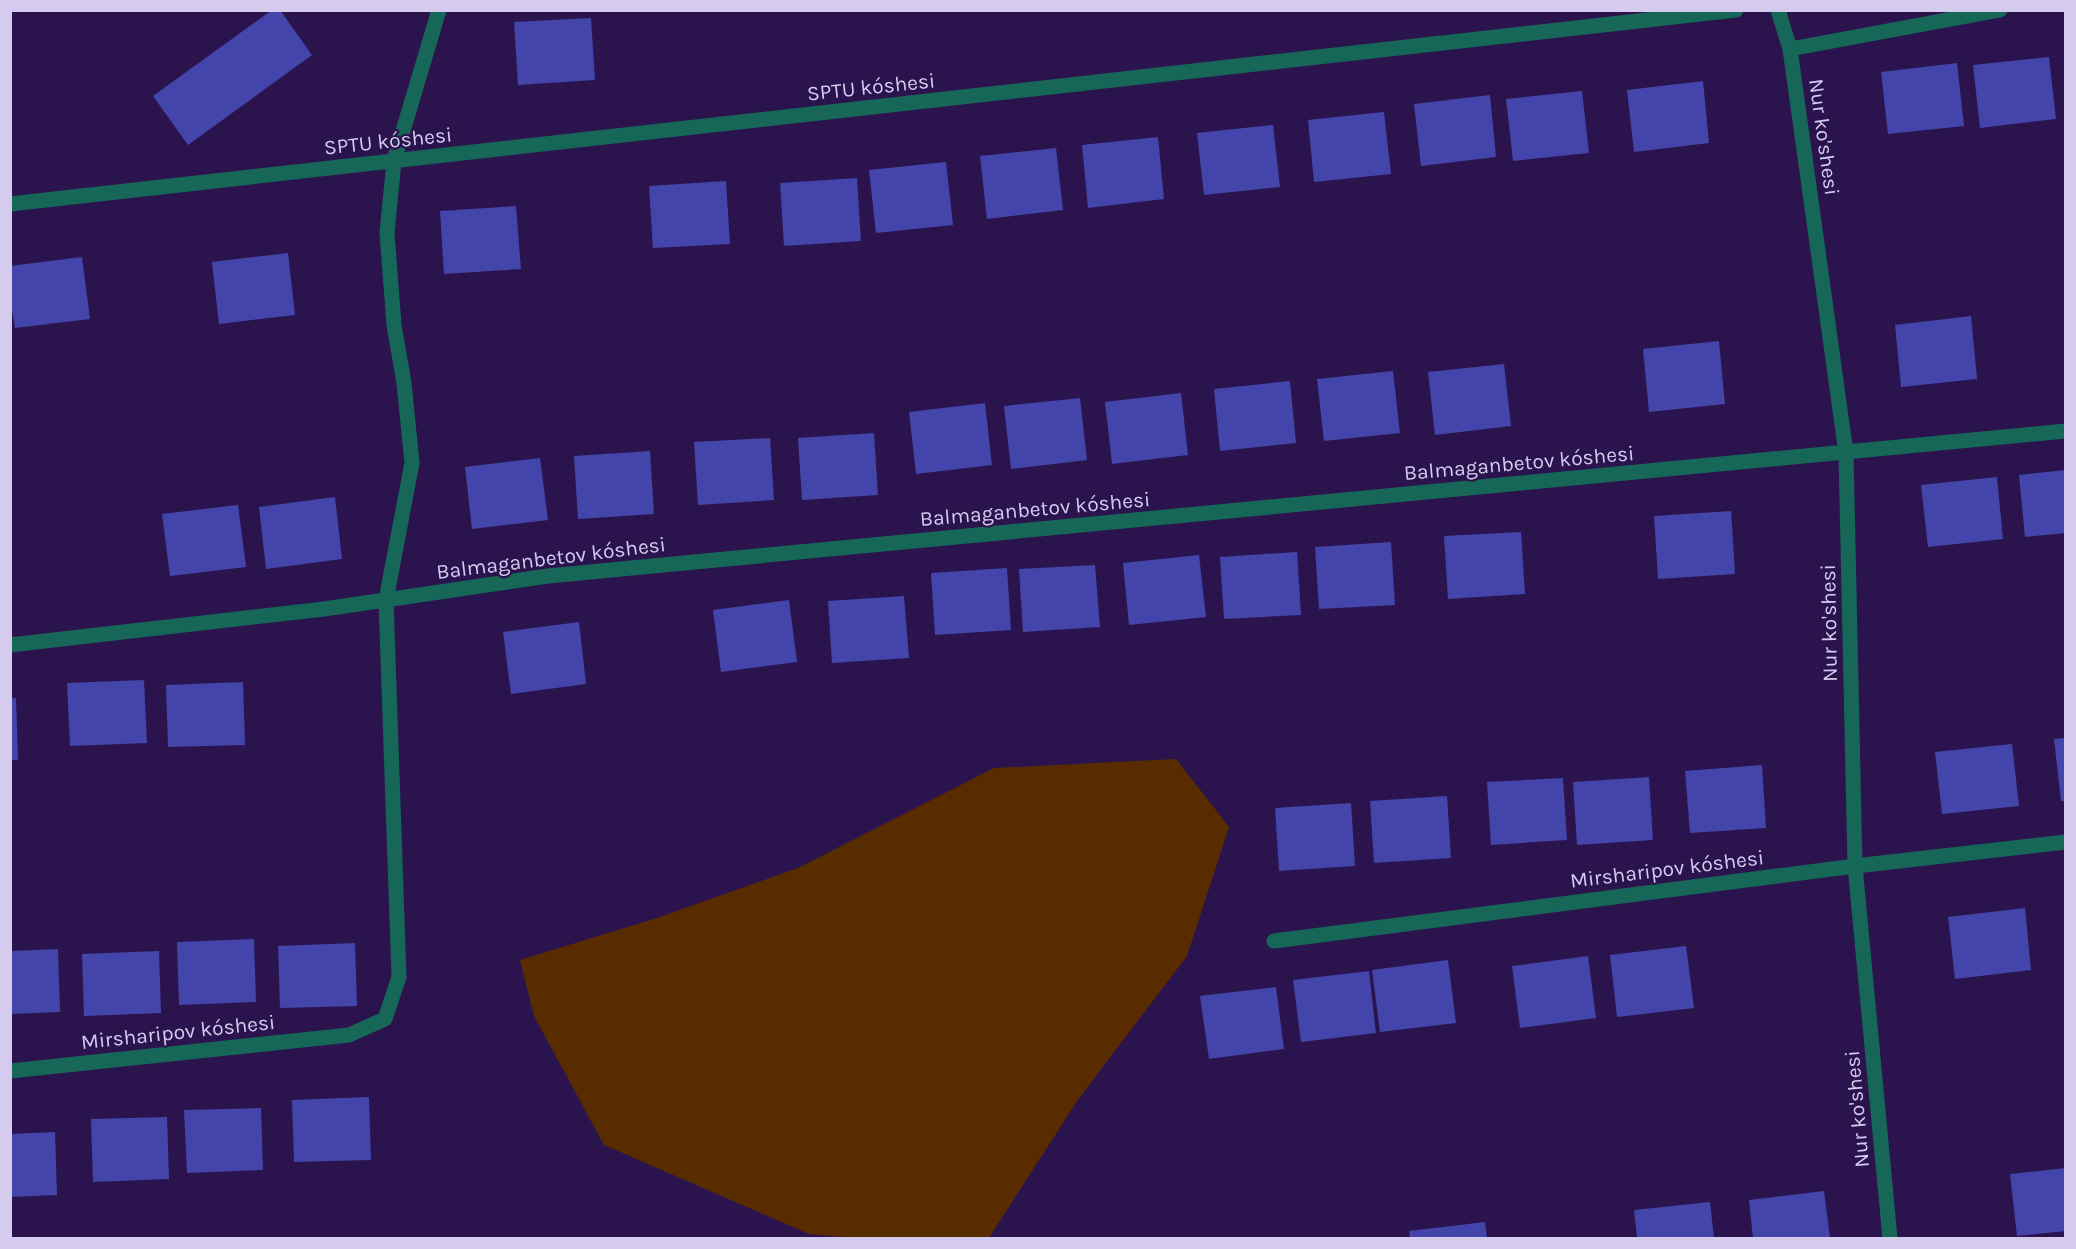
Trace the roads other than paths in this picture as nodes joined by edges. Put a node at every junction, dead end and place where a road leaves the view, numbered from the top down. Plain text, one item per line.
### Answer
1 (439, 10) edge
2 (1736, 10) edge
3 (1778, 10) edge
4 (2000, 10) edge
5 (1790, 49) junction
6 (394, 161) junction
7 (10, 204) edge
8 (2066, 431) edge
9 (1846, 453) junction
10 (386, 600) junction
11 (10, 645) edge
12 (2066, 842) edge
13 (1855, 866) junction
14 (1274, 941) dead end
15 (10, 1071) edge
16 (1890, 1239) edge

1 - 6 street, Mirsharipov kóshesi
2 - 6 street, SPTU kóshesi
3 - 5 street, Nur ko'shesi
4 - 5 street
5 - 9 street, Nur ko'shesi
6 - 7 street, SPTU kóshesi
6 - 10 street, Mirsharipov kóshesi
8 - 9 street, Balmaganbetov kóshesi
9 - 10 street, Balmaganbetov kóshesi
9 - 13 street, Nur ko'shesi
10 - 11 street, Balmaganbetov kóshesi
10 - 15 street, Mirsharipov kóshesi
12 - 13 street, Mirsharipov kóshesi
13 - 14 street, Mirsharipov kóshesi
13 - 16 street, Nur ko'shesi

